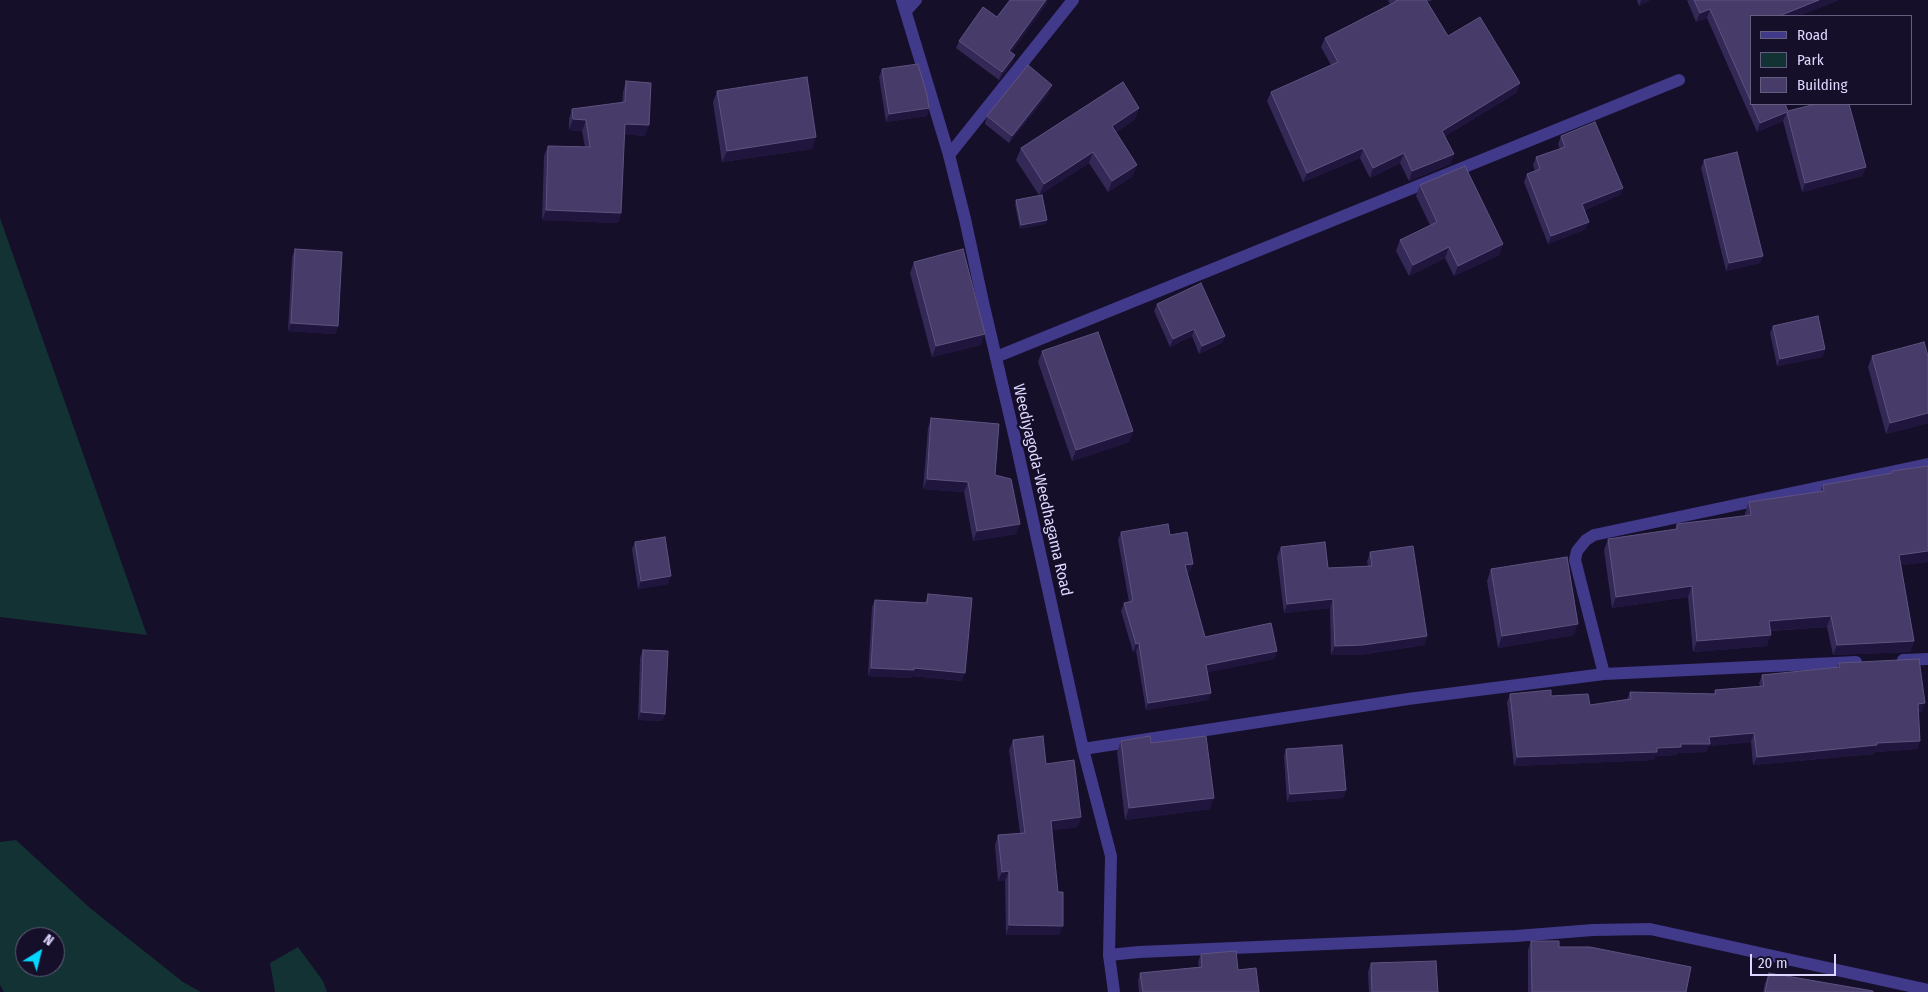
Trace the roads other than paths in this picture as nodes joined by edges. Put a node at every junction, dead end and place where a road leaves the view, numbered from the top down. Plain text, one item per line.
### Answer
1 (916, 0) edge
2 (1072, 0) edge
3 (904, 5) edge
4 (1679, 80) dead end
5 (950, 155) junction
6 (996, 357) junction
7 (1928, 464) edge
8 (1928, 659) edge
9 (1888, 660) edge
10 (1869, 661) edge
11 (1604, 674) junction
12 (1083, 749) junction
13 (1109, 955) junction
14 (1928, 990) edge
15 (1114, 992) edge

1 - 3 street
2 - 5 street
3 - 5 street, Weediyagoda-Weedhagama Road
4 - 6 street
5 - 6 street, Weediyagoda-Weedhagama Road
6 - 12 street, Weediyagoda-Weedhagama Road
7 - 11 street
8 - 9 street
10 - 11 street
11 - 12 street
12 - 13 street, Weediyagoda-Weedhagama Road
13 - 14 street
13 - 15 street, Weediyagoda-Weedhagama Road

